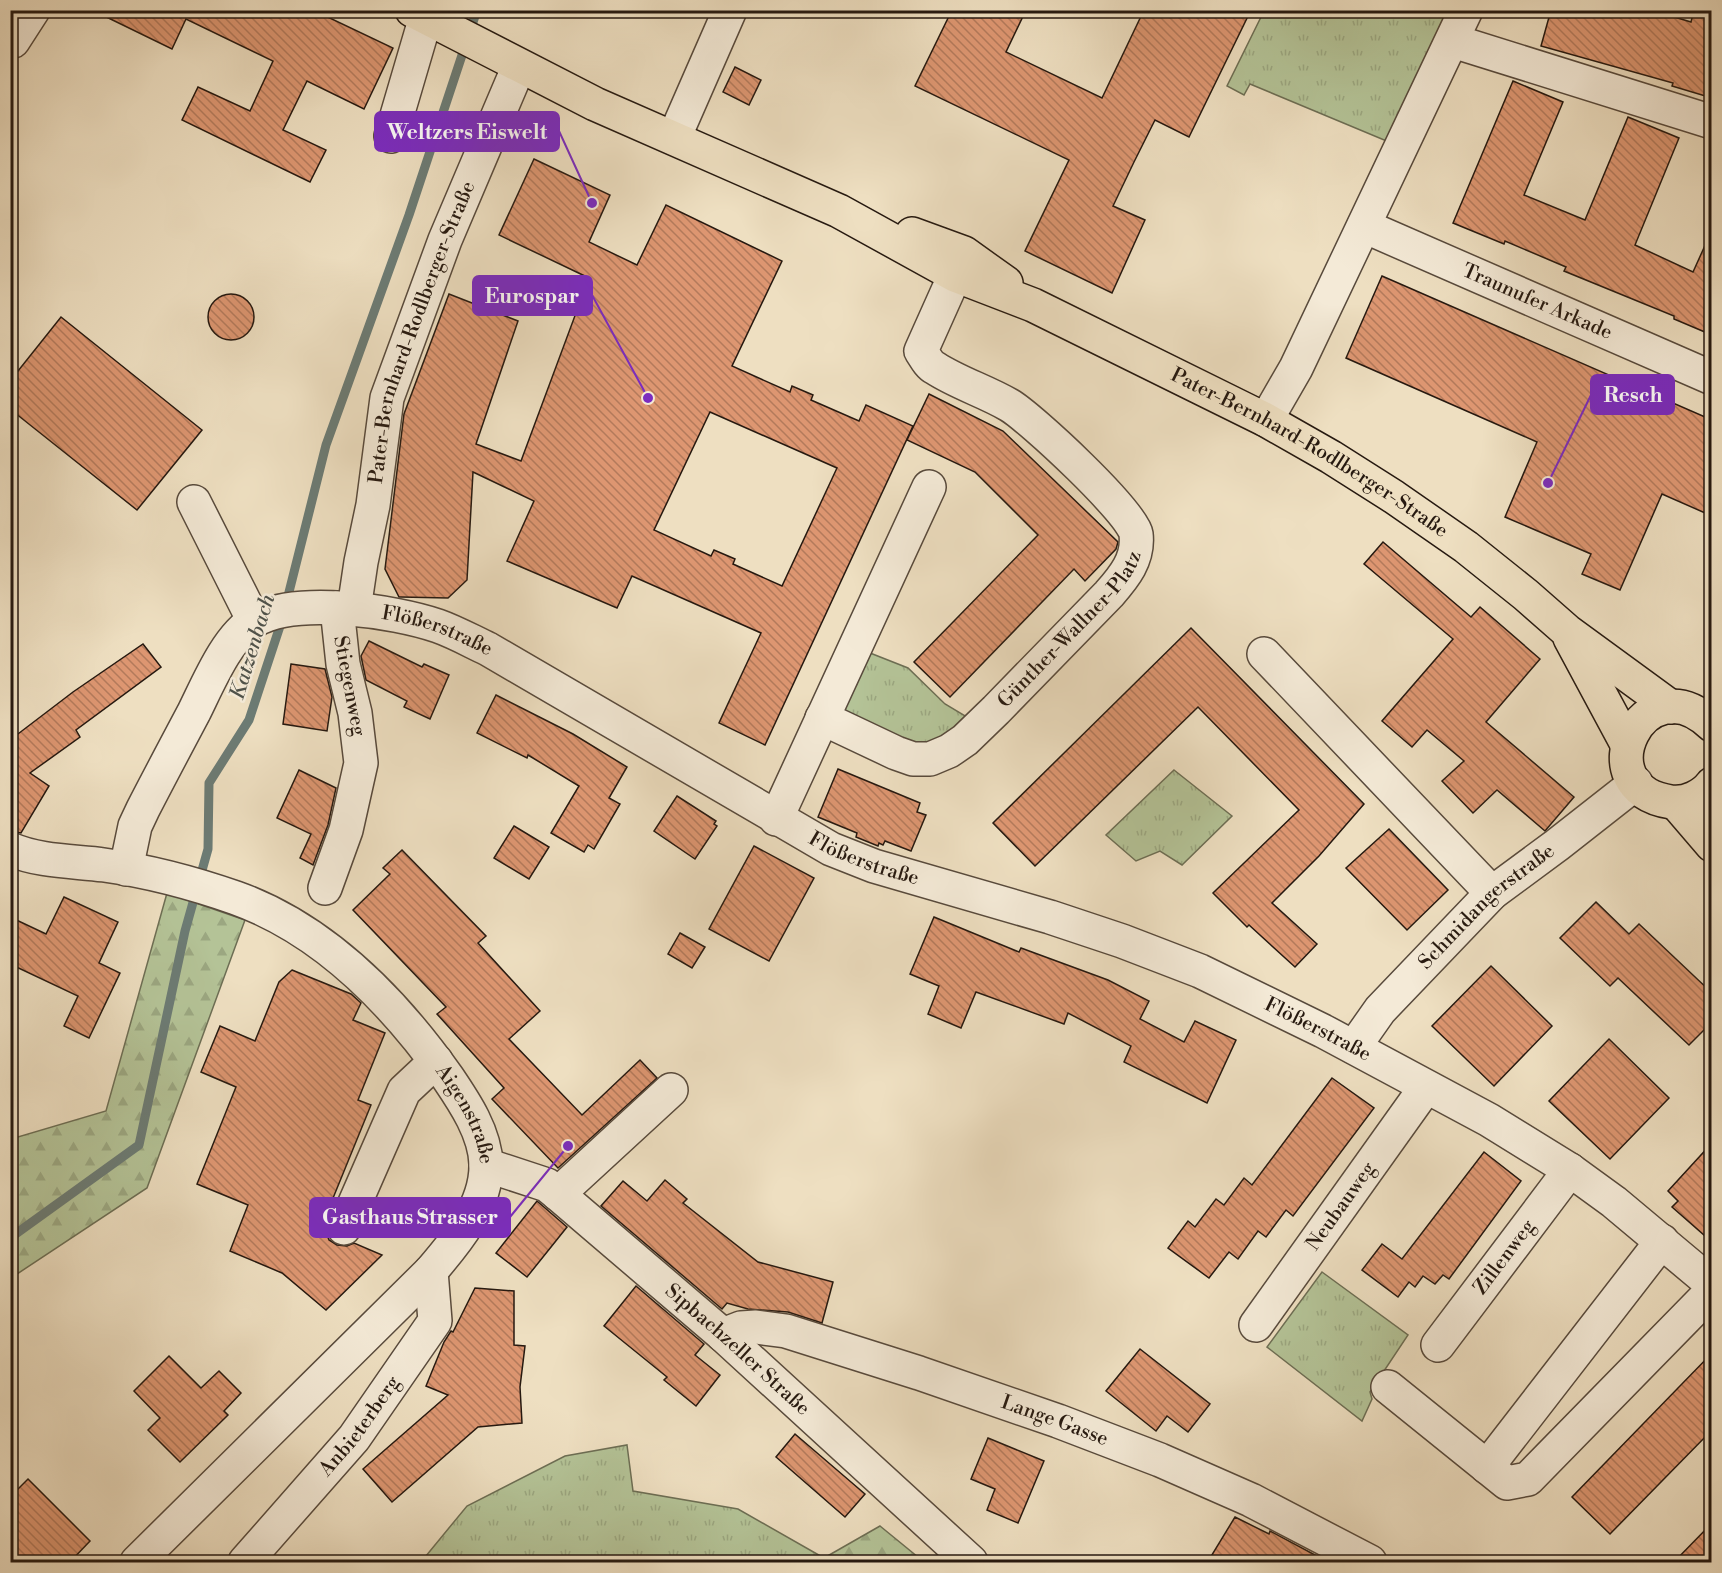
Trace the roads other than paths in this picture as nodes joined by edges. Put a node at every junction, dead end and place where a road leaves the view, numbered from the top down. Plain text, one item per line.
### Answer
1 (33, 10) edge
2 (730, 10) edge
3 (1466, 10) edge
4 (422, 13) edge
5 (10, 41) edge
6 (1453, 41) junction
7 (519, 66) junction
8 (1712, 122) edge
9 (391, 136) dead end
10 (674, 138) junction
11 (839, 211) junction
12 (1364, 226) junction
13 (955, 275) junction
14 (1033, 305) junction
15 (1712, 378) edge
16 (1266, 420) junction
17 (929, 487) dead end
18 (194, 502) dead end
19 (345, 608) junction
20 (276, 614) junction
21 (1567, 632) junction
22 (1264, 654) dead end
23 (1671, 707) junction
24 (822, 718) junction
25 (1712, 725) edge
26 (1627, 744) junction
27 (1636, 783) junction
28 (1712, 784) edge
29 (1676, 803) junction
30 (776, 819) junction
31 (1712, 845) edge
32 (10, 849) edge
33 (126, 869) junction
34 (325, 888) dead end
35 (1492, 893) junction
36 (1354, 1047) junction
37 (436, 1061) junction
38 (1426, 1087) junction
39 (671, 1090) dead end
40 (486, 1165) junction
41 (1570, 1170) junction
42 (558, 1194) junction
43 (344, 1228) dead end
44 (1662, 1241) junction
45 (431, 1271) junction
46 (1712, 1284) edge
47 (1712, 1291) edge
48 (1256, 1325) dead end
49 (723, 1335) junction
50 (1438, 1345) dead end
51 (1388, 1388) dead end
52 (1487, 1467) junction
53 (137, 1563) edge
54 (246, 1563) edge
55 (971, 1563) edge
56 (1371, 1563) edge

1 - 5 street
2 - 10 street
3 - 6 street
4 - 7 main road, Pater-Bernhard-Rodlberger-Straße
4 - 9 street
6 - 8 street
6 - 12 street
7 - 10 main road, Pater-Bernhard-Rodlberger-Straße
7 - 19 street, Pater-Bernhard-Rodlberger-Straße
10 - 11 main road, Pater-Bernhard-Rodlberger-Straße
11 - 13 main road, Pater-Bernhard-Rodlberger-Straße
11 - 14 main road, Pater-Bernhard-Rodlberger-Straße
12 - 15 street, Traunufer Arkade
12 - 16 street
13 - 14 main road, Pater-Bernhard-Rodlberger-Straße
13 - 24 street, Günther-Wallner-Platz
14 - 16 main road, Pater-Bernhard-Rodlberger-Straße
16 - 21 main road, Pater-Bernhard-Rodlberger-Straße
17 - 24 street
18 - 20 street
19 - 20 street, Flößerstraße
19 - 30 street, Flößerstraße
19 - 34 street, Stiegenweg
20 - 33 street
21 - 23 main road, Pater-Bernhard-Rodlberger-Straße
21 - 26 main road, Pater-Bernhard-Rodlberger-Straße
22 - 35 street
23 - 25 main road
23 - 26 main road
24 - 30 street
26 - 27 main road
27 - 29 main road
27 - 35 street, Schmidangerstraße
28 - 29 main road
29 - 31 main road
30 - 36 street, Flößerstraße
32 - 33 street, Aigenstraße
33 - 37 street, Aigenstraße
35 - 36 street, Schmidangerstraße
36 - 38 street, Flößerstraße
37 - 40 street, Aigenstraße
37 - 43 street
38 - 41 street, Flößerstraße
38 - 48 street, Neubauweg
39 - 42 street
40 - 42 street, Sipbachzeller Straße
40 - 45 street, Aigenstraße
41 - 44 street, Flößerstraße
41 - 50 street, Zillenweg
42 - 49 street, Sipbachzeller Straße
44 - 46 street, Flößerstraße
44 - 52 street
45 - 53 street, Aigenstraße
45 - 54 street, Anbieterberg
47 - 52 street
49 - 55 street, Sipbachzeller Straße
49 - 56 street, Lange Gasse
51 - 52 street

